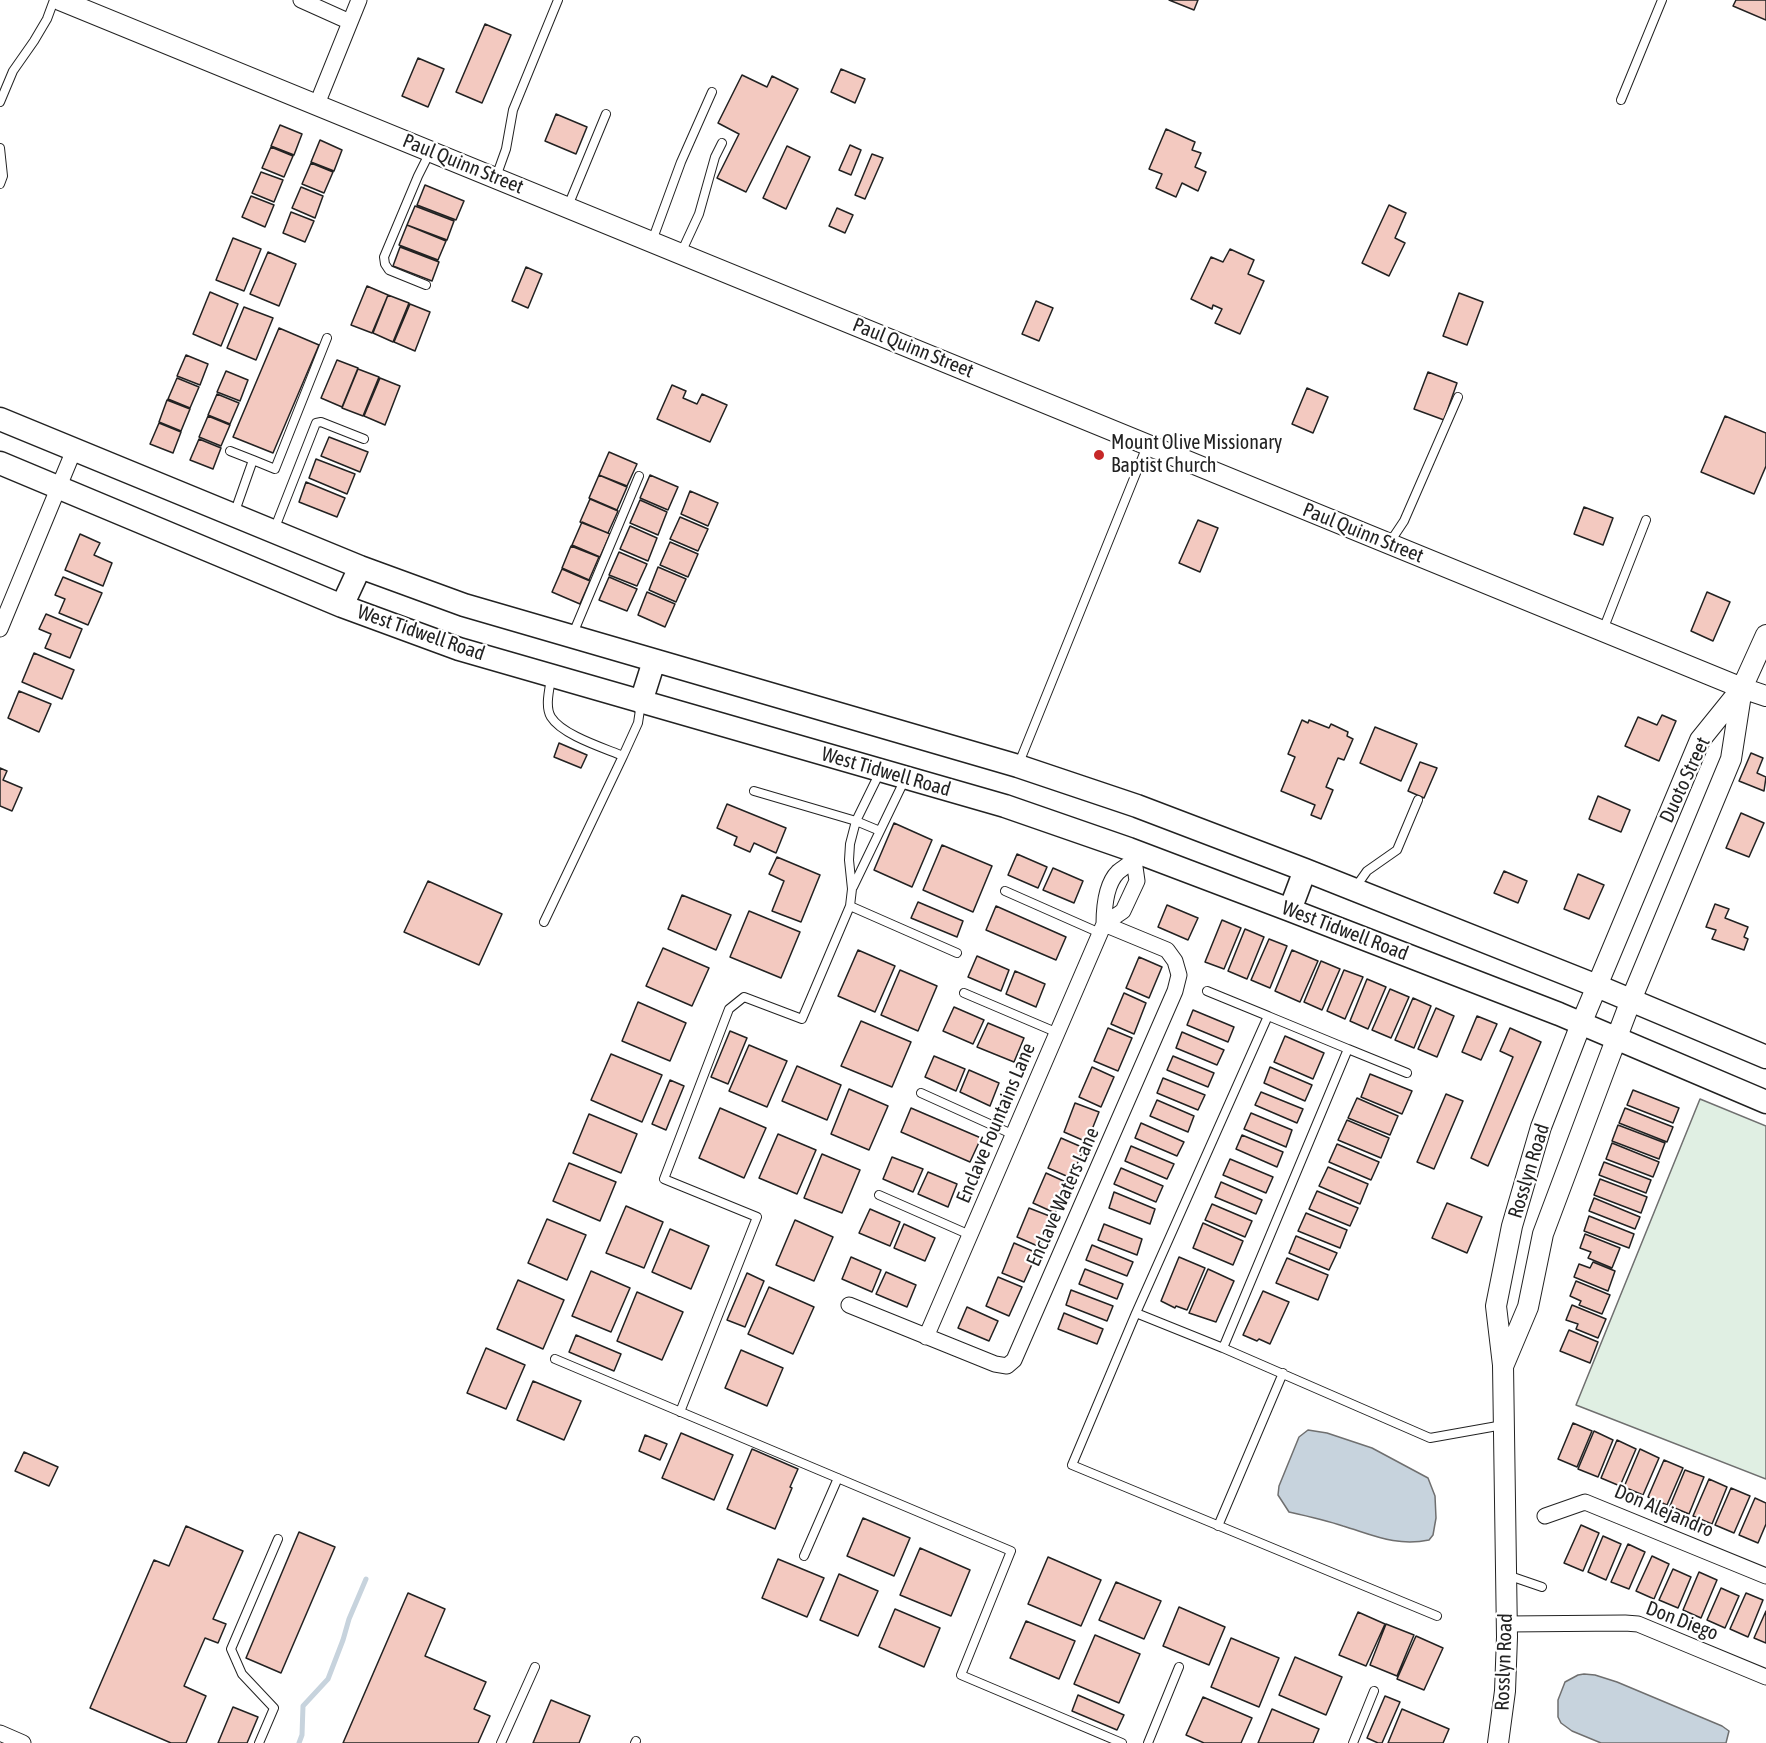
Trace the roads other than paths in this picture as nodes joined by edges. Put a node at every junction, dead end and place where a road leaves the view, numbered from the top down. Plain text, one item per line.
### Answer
1 (54, 0) edge
2 (60, 0) edge
3 (300, 0) edge
4 (359, 0) edge
5 (558, 0) edge
6 (1662, 0) edge
7 (350, 22) junction
8 (712, 92) dead end
9 (1621, 100) dead end
10 (0, 102) edge
11 (317, 104) junction
12 (606, 114) dead end
13 (722, 142) dead end
14 (0, 148) edge
15 (431, 151) junction
16 (496, 177) junction
17 (0, 184) edge
18 (567, 206) junction
19 (652, 241) junction
20 (681, 253) junction
21 (426, 285) dead end
22 (327, 338) dead end
23 (1458, 397) dead end
24 (0, 419) edge
25 (364, 440) dead end
26 (1148, 444) junction
27 (74, 450) junction
28 (230, 451) dead end
29 (253, 460) junction
30 (0, 463) edge
31 (639, 476) dead end
32 (59, 487) junction
33 (233, 516) junction
34 (1646, 520) dead end
35 (274, 532) junction
36 (1389, 543) junction
37 (360, 567) junction
38 (342, 606) junction
39 (0, 629) edge
40 (1603, 631) junction
41 (1766, 635) edge
42 (571, 637) junction
43 (654, 661) junction
44 (552, 675) junction
45 (1742, 688) junction
46 (1766, 696) edge
47 (641, 702) junction
48 (623, 756) junction
49 (1018, 766) junction
50 (880, 771) junction
51 (906, 777) junction
52 (754, 790) dead end
53 (1418, 800) dead end
54 (856, 821) junction
55 (880, 831) junction
56 (1136, 856) junction
57 (1305, 870) junction
58 (1110, 887) junction
59 (852, 889) junction
60 (1354, 889) junction
61 (1005, 891) dead end
62 (1130, 895) junction
63 (850, 906) junction
64 (1290, 909) junction
65 (544, 922) dead end
66 (1102, 928) junction
67 (957, 953) dead end
68 (1597, 986) junction
69 (1207, 991) dead end
70 (964, 993) dead end
71 (1631, 999) junction
72 (1268, 1016) junction
73 (1581, 1024) junction
74 (1058, 1033) junction
75 (1616, 1040) junction
76 (1348, 1049) junction
77 (1766, 1057) edge
78 (1407, 1073) dead end
79 (921, 1093) dead end
80 (1766, 1102) edge
81 (1014, 1135) junction
82 (879, 1195) dead end
83 (970, 1235) junction
84 (849, 1305) dead end
85 (1136, 1313) junction
86 (926, 1337) junction
87 (1223, 1348) junction
88 (555, 1359) dead end
89 (1503, 1365) junction
90 (1283, 1374) junction
91 (680, 1412) junction
92 (1504, 1424) junction
93 (838, 1478) junction
94 (1545, 1516) dead end
95 (1218, 1526) junction
96 (278, 1539) dead end
97 (804, 1556) dead end
98 (1505, 1574) junction
99 (1766, 1576) edge
100 (1542, 1587) dead end
101 (1437, 1616) dead end
102 (1507, 1624) junction
103 (535, 1667) dead end
104 (1179, 1667) dead end
105 (1766, 1677) edge
106 (1374, 1691) dead end
107 (0, 1733) edge
108 (23, 1743) edge
109 (259, 1743) edge
110 (501, 1743) edge
111 (1122, 1743) edge
112 (1148, 1743) edge
113 (1353, 1743) edge
114 (1498, 1743) edge

1 - 10 lane
2 - 11 street, Paul Quinn Street
3 - 7 street
4 - 7 street
5 - 16 lane
6 - 9 lane
7 - 11 street
8 - 19 lane
11 - 15 street, Paul Quinn Street
12 - 18 lane
13 - 20 lane
14 - 17 lane
15 - 16 street, Paul Quinn Street
15 - 21 lane
16 - 18 street, Paul Quinn Street
18 - 19 street, Paul Quinn Street
19 - 20 street, Paul Quinn Street
20 - 26 street, Paul Quinn Street
22 - 29 lane
23 - 36 lane
24 - 27 main road, West Tidwell Road
25 - 35 lane
26 - 36 street, Paul Quinn Street
26 - 49 lane
27 - 32 street
27 - 33 main road, West Tidwell Road
28 - 29 lane
29 - 33 lane
30 - 32 main road, West Tidwell Road
31 - 42 lane
32 - 38 main road, West Tidwell Road
32 - 39 street
33 - 35 main road, West Tidwell Road
34 - 40 lane
35 - 37 main road, West Tidwell Road
36 - 40 street, Paul Quinn Street
37 - 38 main road
37 - 42 main road, West Tidwell Road
38 - 44 main road, West Tidwell Road
40 - 45 street, Paul Quinn Street
41 - 45 street
42 - 43 main road, West Tidwell Road
43 - 47 main road
43 - 49 main road, West Tidwell Road
44 - 47 main road, West Tidwell Road
44 - 48 lane
45 - 46 street, Paul Quinn Street
45 - 68 street, Duoto Street
45 - 71 street, Duoto Street
47 - 48 lane
47 - 50 main road, West Tidwell Road
48 - 65 lane
49 - 57 main road, West Tidwell Road
50 - 51 main road, West Tidwell Road
50 - 54 lane
51 - 55 lane
51 - 56 main road, West Tidwell Road
52 - 54 lane
53 - 60 lane
54 - 55 lane
54 - 59 lane
55 - 59 lane
56 - 58 street, Enclave Fountains Lane
56 - 62 street, Enclave Fountains Lane
56 - 64 main road, West Tidwell Road
57 - 60 main road, West Tidwell Road
57 - 64 main road
58 - 62 lane
58 - 66 street, Enclave Fountains Lane
59 - 63 lane
60 - 68 main road, West Tidwell Road
61 - 66 lane
62 - 66 street, Enclave Fountains Lane
63 - 67 lane
63 - 91 lane
64 - 73 main road, West Tidwell Road
66 - 74 street, Enclave Fountains Lane
66 - 86 street, Enclave Waters Lane
68 - 71 main road, West Tidwell Road
68 - 73 street, Rosslyn Road
69 - 72 lane
70 - 74 lane
71 - 75 street, Rosslyn Road
71 - 77 main road, West Tidwell Road
72 - 76 lane
72 - 85 lane
73 - 75 main road, West Tidwell Road
73 - 89 street, Rosslyn Road
74 - 81 street, Enclave Fountains Lane
75 - 80 main road, West Tidwell Road
75 - 89 street, Rosslyn Road
76 - 78 lane
76 - 87 lane
79 - 81 lane
81 - 83 street, Enclave Fountains Lane
82 - 83 lane
83 - 86 street, Enclave Fountains Lane
84 - 86 street, Enclave Waters Lane
85 - 87 lane
85 - 95 lane
87 - 90 lane
88 - 91 lane
89 - 92 street, Rosslyn Road
90 - 92 lane
90 - 95 lane
91 - 93 lane
92 - 98 street, Rosslyn Road
93 - 97 lane
93 - 111 lane
94 - 99 street, Don Alejandro
95 - 101 lane
96 - 109 lane
98 - 100 lane
98 - 102 street, Rosslyn Road
102 - 105 street, Don Diego
102 - 114 street, Rosslyn Road
103 - 110 lane
104 - 112 lane
106 - 113 lane
107 - 108 street

